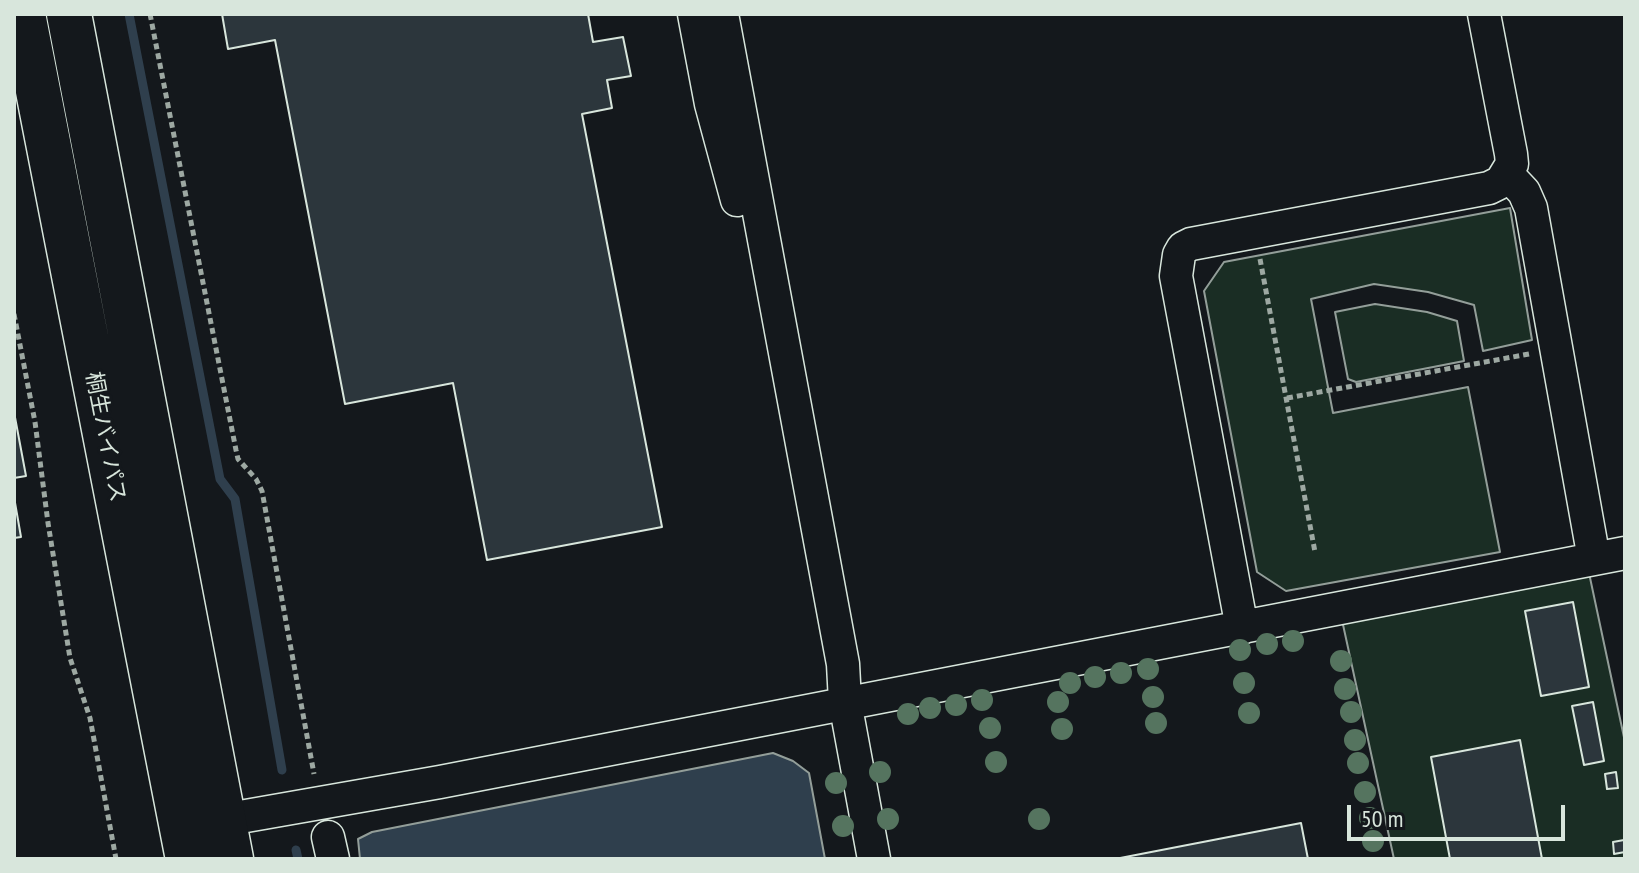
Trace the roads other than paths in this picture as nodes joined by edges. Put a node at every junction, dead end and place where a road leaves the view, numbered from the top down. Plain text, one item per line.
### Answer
1 (23, 14) edge
2 (69, 14) edge
3 (694, 14) edge
4 (722, 14) edge
5 (1484, 14) edge
6 (1508, 175) junction
7 (1625, 553) edge
8 (1594, 559) junction
9 (1242, 628) junction
10 (845, 702) junction
11 (227, 840) edge
12 (188, 859) edge
13 (874, 859) edge

1 - 12 highway, 桐生バイパス
2 - 11 highway, 桐生バイパス
3 - 10 street
4 - 10 street
5 - 6 street
6 - 8 street
6 - 9 street
7 - 8 street
8 - 9 street
9 - 10 street
10 - 11 street
10 - 13 street

